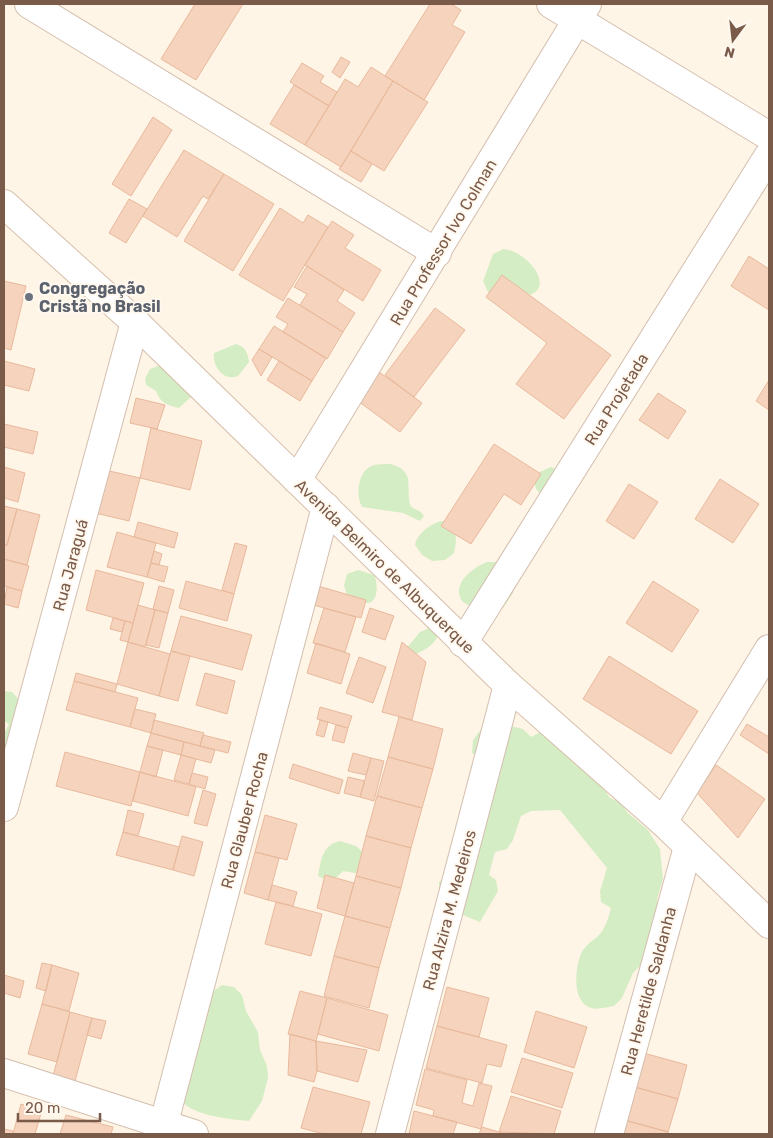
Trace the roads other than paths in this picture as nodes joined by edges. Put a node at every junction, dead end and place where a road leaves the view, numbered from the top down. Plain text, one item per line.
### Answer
1 (29, 4) edge
2 (551, 4) edge
3 (582, 12) edge
4 (769, 136) edge
5 (769, 155) edge
6 (4, 204) edge
7 (437, 253) junction
8 (135, 322) junction
9 (297, 480) junction
10 (326, 507) junction
11 (463, 643) junction
12 (769, 649) edge
13 (508, 685) junction
14 (4, 807) edge
15 (663, 822) junction
16 (688, 847) junction
17 (769, 924) edge
18 (4, 1073) edge
19 (162, 1130) edge
20 (194, 1134) edge
21 (390, 1134) edge
22 (609, 1134) edge

1 - 7 street
2 - 3 street
3 - 4 street
3 - 7 street, Rua Professor Ivo Colman
5 - 11 street, Rua Projetada
6 - 8 street, Avenida Belmiro de Albuquerque
7 - 9 street, Rua Professor Ivo Colman
8 - 9 street, Avenida Belmiro de Albuquerque
8 - 14 street, Rua Jaraguá
9 - 10 street, Avenida Belmiro de Albuquerque
10 - 11 street, Avenida Belmiro de Albuquerque
10 - 19 street, Rua Glauber Rocha
11 - 13 street, Avenida Belmiro de Albuquerque
12 - 15 street
13 - 15 street, Avenida Belmiro de Albuquerque
13 - 21 street, Rua Alzira M. Medeiros
15 - 16 street, Avenida Belmiro de Albuquerque
16 - 17 street, Avenida Belmiro de Albuquerque
16 - 22 street, Rua Heretilde Saldanha
18 - 19 street
19 - 20 street

